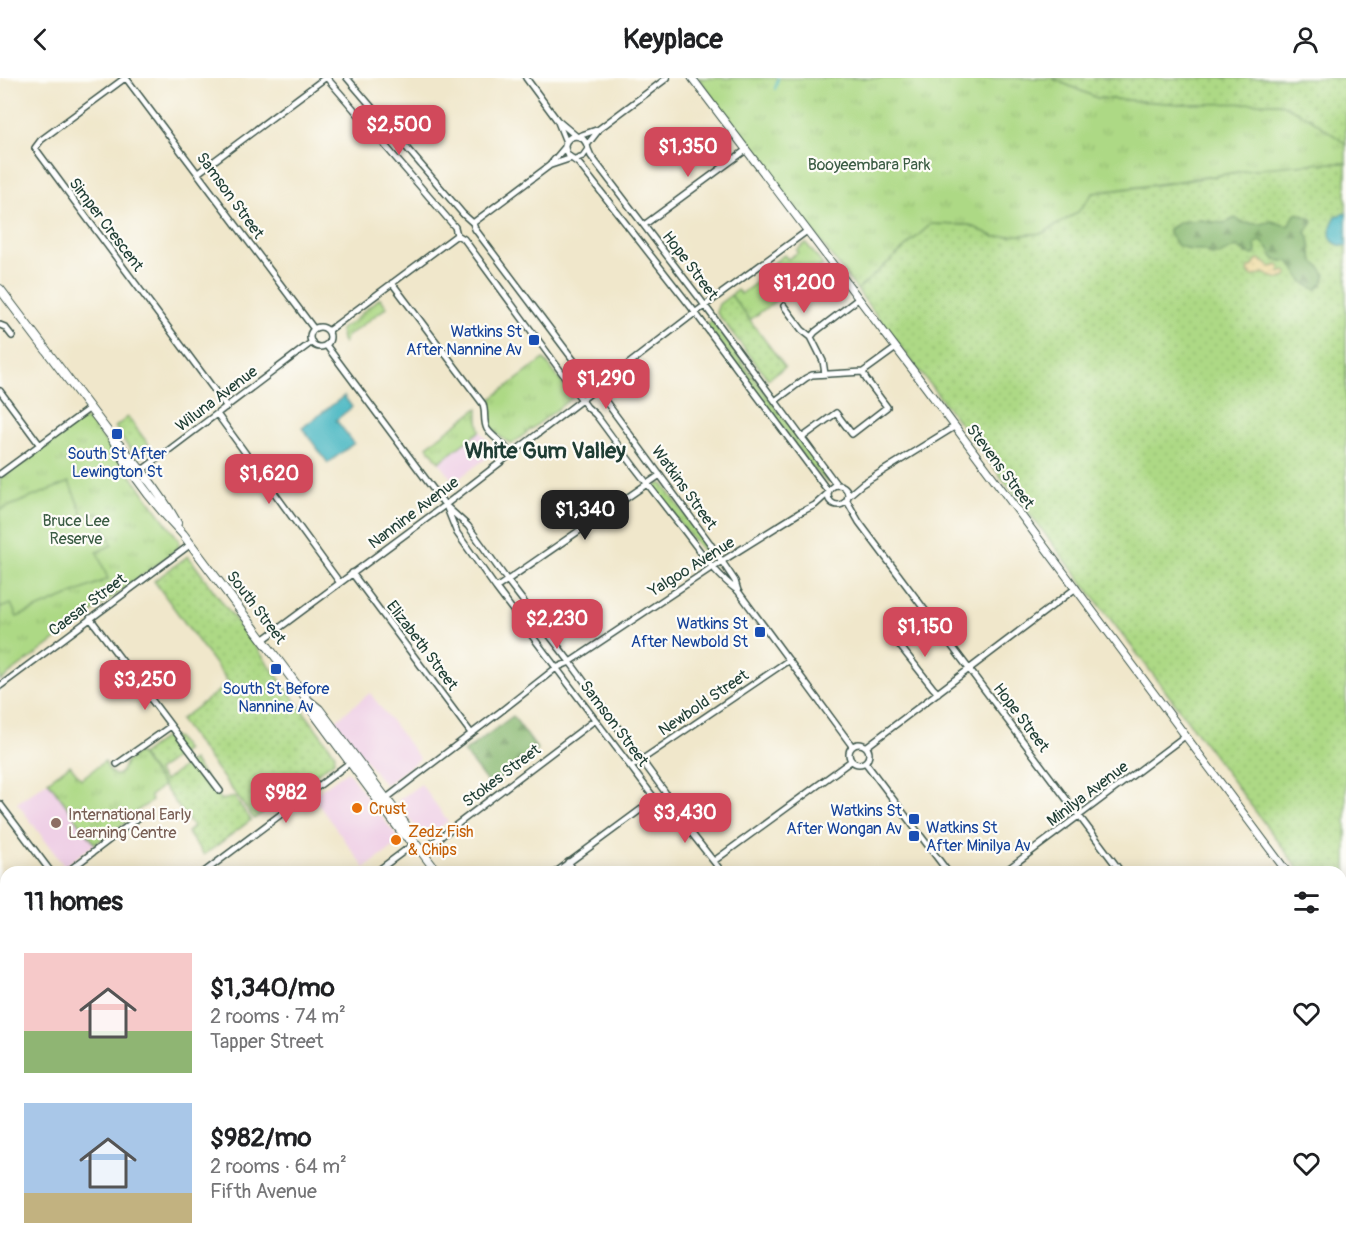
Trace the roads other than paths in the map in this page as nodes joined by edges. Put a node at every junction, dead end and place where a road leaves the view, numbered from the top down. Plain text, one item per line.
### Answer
1 (126, 78) edge
2 (326, 78) edge
3 (347, 78) edge
4 (526, 78) edge
5 (667, 78) edge
6 (692, 78) edge
7 (557, 120) junction
8 (599, 129) junction
9 (578, 136) junction
10 (566, 144) junction
11 (587, 147) junction
12 (746, 150) junction
13 (573, 158) junction
14 (549, 166) junction
15 (198, 173) junction
16 (458, 223) junction
17 (644, 225) junction
18 (470, 230) junction
19 (807, 231) junction
20 (457, 235) junction
21 (392, 283) junction
22 (0, 289) edge
23 (858, 299) junction
24 (8, 300) junction
25 (0, 306) edge
26 (705, 306) junction
27 (784, 306) dead end
28 (696, 312) junction
29 (0, 325) edge
30 (314, 329) junction
31 (328, 331) junction
32 (12, 336) dead end
33 (811, 337) junction
34 (312, 342) junction
35 (326, 345) junction
36 (896, 348) junction
37 (863, 372) junction
38 (825, 374) junction
39 (596, 388) junction
40 (0, 391) edge
41 (582, 400) junction
42 (775, 400) junction
43 (227, 407) junction
44 (90, 408) junction
45 (217, 414) junction
46 (954, 427) junction
47 (803, 437) junction
48 (40, 445) junction
49 (510, 454) junction
50 (138, 473) junction
51 (0, 474) edge
52 (660, 475) junction
53 (647, 484) junction
54 (862, 484) junction
55 (837, 485) junction
56 (846, 488) junction
57 (828, 493) junction
58 (848, 498) junction
59 (831, 503) junction
60 (445, 505) junction
61 (815, 505) junction
62 (840, 506) junction
63 (859, 522) junction
64 (191, 544) junction
65 (722, 562) junction
66 (713, 567) junction
67 (352, 573) junction
68 (507, 580) junction
69 (340, 583) junction
70 (496, 588) junction
71 (1076, 588) junction
72 (738, 591) junction
73 (90, 618) junction
74 (893, 637) dead end
75 (263, 640) junction
76 (789, 660) junction
77 (570, 662) junction
78 (556, 668) junction
79 (969, 670) junction
80 (0, 686) edge
81 (938, 693) junction
82 (595, 720) junction
83 (171, 726) junction
84 (471, 733) junction
85 (1185, 736) junction
86 (852, 746) junction
87 (866, 747) junction
88 (353, 760) junction
89 (642, 760) junction
90 (851, 760) junction
91 (865, 762) junction
92 (117, 764) dead end
93 (631, 767) junction
94 (220, 790) dead end
95 (655, 799) junction
96 (383, 800) junction
97 (666, 802) junction
98 (0, 804) edge
99 (142, 815) dead end
100 (1078, 815) junction
101 (415, 843) junction
102 (422, 851) junction
103 (714, 861) junction
104 (568, 862) junction
105 (46, 866) edge
106 (75, 866) edge
107 (212, 866) edge
108 (384, 866) edge
109 (433, 866) edge
110 (563, 866) edge
111 (571, 866) edge
112 (718, 866) edge
113 (943, 866) edge
114 (1012, 866) edge
115 (1116, 866) edge
116 (1282, 866) edge

1 - 15 street, Samson Street
1 - 43 street, Simper Crescent
2 - 15 street
2 - 16 street
3 - 18 street, Watkins Street
4 - 7 street
5 - 8 street
6 - 12 street, Stevens Street
7 - 9 street
7 - 10 street
8 - 9 street
8 - 11 street
9 - 10 street
9 - 11 street
10 - 13 street
10 - 14 street
11 - 13 street
11 - 17 street, Hope Street
12 - 17 street
12 - 19 street, Stevens Street
13 - 14 street
13 - 28 street, Hope Street
14 - 18 street
15 - 30 street, Samson Street
16 - 18 street
16 - 20 street
17 - 26 street, Hope Street
18 - 20 street
18 - 39 street, Watkins Street
18 - 41 street, Watkins Street
19 - 23 street, Stevens Street
19 - 26 street, Nannine Avenue
20 - 21 street
21 - 31 street
21 - 49 street
22 - 24 main road, South Street
23 - 33 street
23 - 36 street, Stevens Street
24 - 25 street
24 - 44 main road, South Street
26 - 28 street, Nannine Avenue
26 - 42 street, Hope Street
27 - 33 street
28 - 39 street, Nannine Avenue
28 - 57 street, Hope Street
29 - 32 street
30 - 31 street
30 - 34 street
31 - 35 street
33 - 38 street
34 - 35 street
34 - 43 street, Wiluna Avenue
35 - 60 street, Samson Street
36 - 37 street
36 - 46 street, Stevens Street
37 - 38 street
37 - 47 street
38 - 42 street
39 - 41 street, Nannine Avenue
39 - 52 street, Watkins Street
40 - 48 street
41 - 49 street, Nannine Avenue
41 - 53 street, Watkins Street
42 - 47 street, Hope Street
43 - 45 street, Wiluna Avenue
44 - 48 street
44 - 50 main road, South Street
45 - 50 street, Wiluna Avenue
45 - 69 street
46 - 54 street
46 - 71 street, Stevens Street
47 - 55 street, Hope Street
48 - 51 street
49 - 60 street, Nannine Avenue
50 - 64 main road, South Street
52 - 53 street
52 - 65 street, Watkins Street
53 - 66 street, Watkins Street
53 - 68 street
54 - 56 street
54 - 58 street
55 - 56 street
55 - 57 street
56 - 58 street
57 - 59 street
57 - 61 street, Yalgoo Avenue
58 - 62 street
58 - 63 street, Hope Street
59 - 61 street, Yalgoo Avenue
59 - 62 street
60 - 67 street, Nannine Avenue
60 - 68 street, Samson Street
60 - 70 street, Samson Street
61 - 65 street, Yalgoo Avenue
62 - 63 street, Hope Street
63 - 79 street, Hope Street
64 - 73 street, Caesar Street
64 - 75 main road, South Street
65 - 66 street, Yalgoo Avenue
65 - 72 street, Watkins Street
66 - 72 street, Watkins Street
66 - 77 street, Yalgoo Avenue
67 - 69 street, Nannine Avenue
67 - 84 street, Elizabeth Street
68 - 70 street
68 - 77 street, Samson Street
69 - 75 street, Nannine Avenue
70 - 78 street, Samson Street
71 - 79 street
71 - 85 street, Stevens Street
72 - 76 street, Watkins Street
73 - 80 street, Caesar Street
73 - 83 street
74 - 81 street
75 - 88 main road, South Street
76 - 86 street, Watkins Street
76 - 89 street, Newbold Street
77 - 78 street, Yalgoo Avenue
77 - 89 street, Samson Street
78 - 82 street, Samson Street
78 - 84 street, Yalgoo Avenue
79 - 81 street
79 - 100 street, Hope Street
81 - 87 street
82 - 93 street, Samson Street
82 - 102 street, Stokes Street
83 - 92 street
83 - 94 street
84 - 96 street, Yalgoo Avenue
85 - 100 street, Minilya Avenue
85 - 116 street, Stevens Street
86 - 87 street
86 - 90 street
87 - 91 street
88 - 96 main road, South Street
88 - 107 street
89 - 93 street, Newbold Street
89 - 97 street, Samson Street
90 - 91 street
90 - 103 street
91 - 113 street
93 - 95 street, Samson Street
95 - 97 street
95 - 104 street
96 - 101 main road, South Street
97 - 103 street, Samson Street
98 - 105 street
99 - 106 street
100 - 114 street, Minilya Avenue
100 - 115 street, Hope Street
101 - 102 main road, South Street
101 - 108 street
102 - 109 main road, South Street
103 - 112 street, Samson Street
104 - 110 street
104 - 111 street

